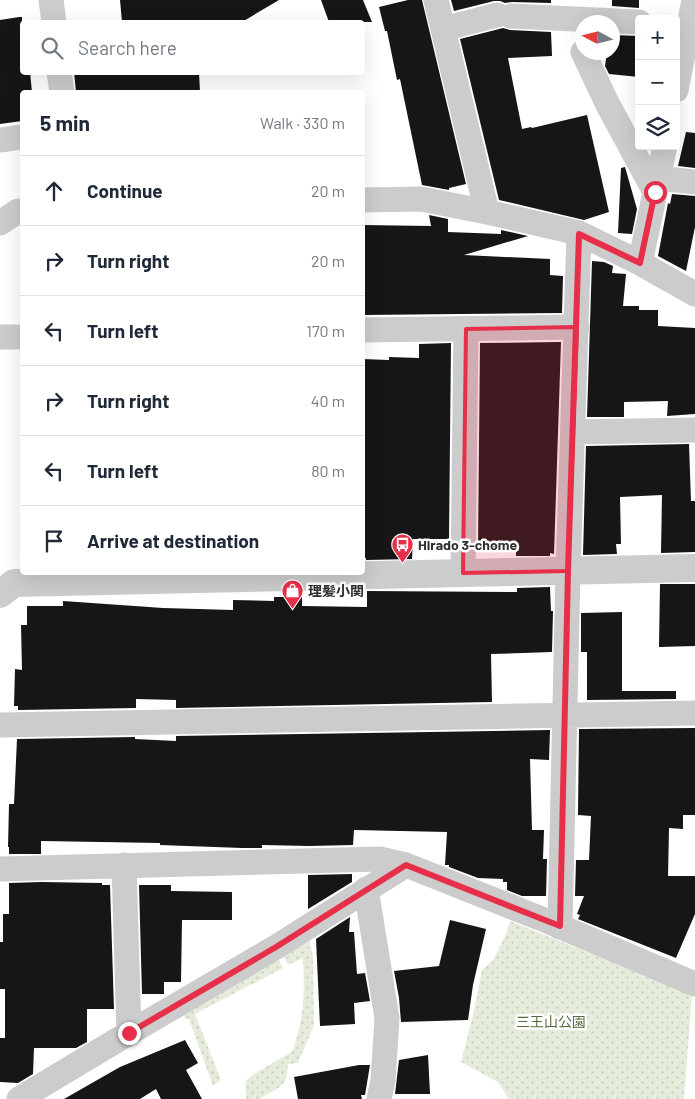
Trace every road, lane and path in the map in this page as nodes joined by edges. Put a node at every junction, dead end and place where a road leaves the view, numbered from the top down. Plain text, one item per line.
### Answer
1 (51, 0) edge
2 (436, 0) edge
3 (694, 0) edge
4 (576, 12) edge
5 (54, 20) edge
6 (635, 21) edge
7 (683, 25) edge
8 (443, 29) junction
9 (587, 60) edge
10 (59, 75) edge
11 (684, 78) edge
12 (62, 90) edge
13 (20, 136) edge
14 (0, 140) edge
15 (664, 150) edge
16 (695, 182) edge
17 (657, 185) junction
18 (365, 200) edge
19 (20, 211) edge
20 (487, 212) junction
21 (0, 223) edge
22 (579, 234) junction
23 (640, 263) junction
24 (695, 294) edge
25 (577, 326) junction
26 (466, 328) junction
27 (365, 330) edge
28 (0, 337) edge
29 (20, 337) edge
30 (695, 430) edge
31 (573, 432) junction
32 (695, 568) edge
33 (568, 571) junction
34 (463, 573) junction
35 (0, 594) edge
36 (695, 713) edge
37 (566, 716) junction
38 (0, 725) edge
39 (124, 865) junction
40 (406, 865) junction
41 (0, 869) edge
42 (366, 889) junction
43 (560, 926) junction
44 (695, 984) edge
45 (129, 1033) junction
46 (19, 1099) edge
47 (379, 1099) edge

1 - 5 street
2 - 8 street
3 - 7 street
4 - 6 street
4 - 8 street
7 - 11 street
8 - 20 street
9 - 17 street
10 - 12 street
13 - 14 street
15 - 17 street
16 - 17 street
17 - 23 street
18 - 20 street
19 - 21 street
20 - 22 street
22 - 23 street
22 - 25 street
23 - 24 street
25 - 26 street
25 - 31 street
26 - 27 street
26 - 34 street
28 - 29 street
30 - 31 street
31 - 33 street
32 - 33 street
33 - 34 street
33 - 37 street
34 - 35 street
36 - 37 street
37 - 38 street
37 - 43 street
39 - 40 street
39 - 41 street
39 - 45 street
40 - 42 street
40 - 43 street
42 - 45 street
42 - 47 street
43 - 44 street
45 - 46 street

